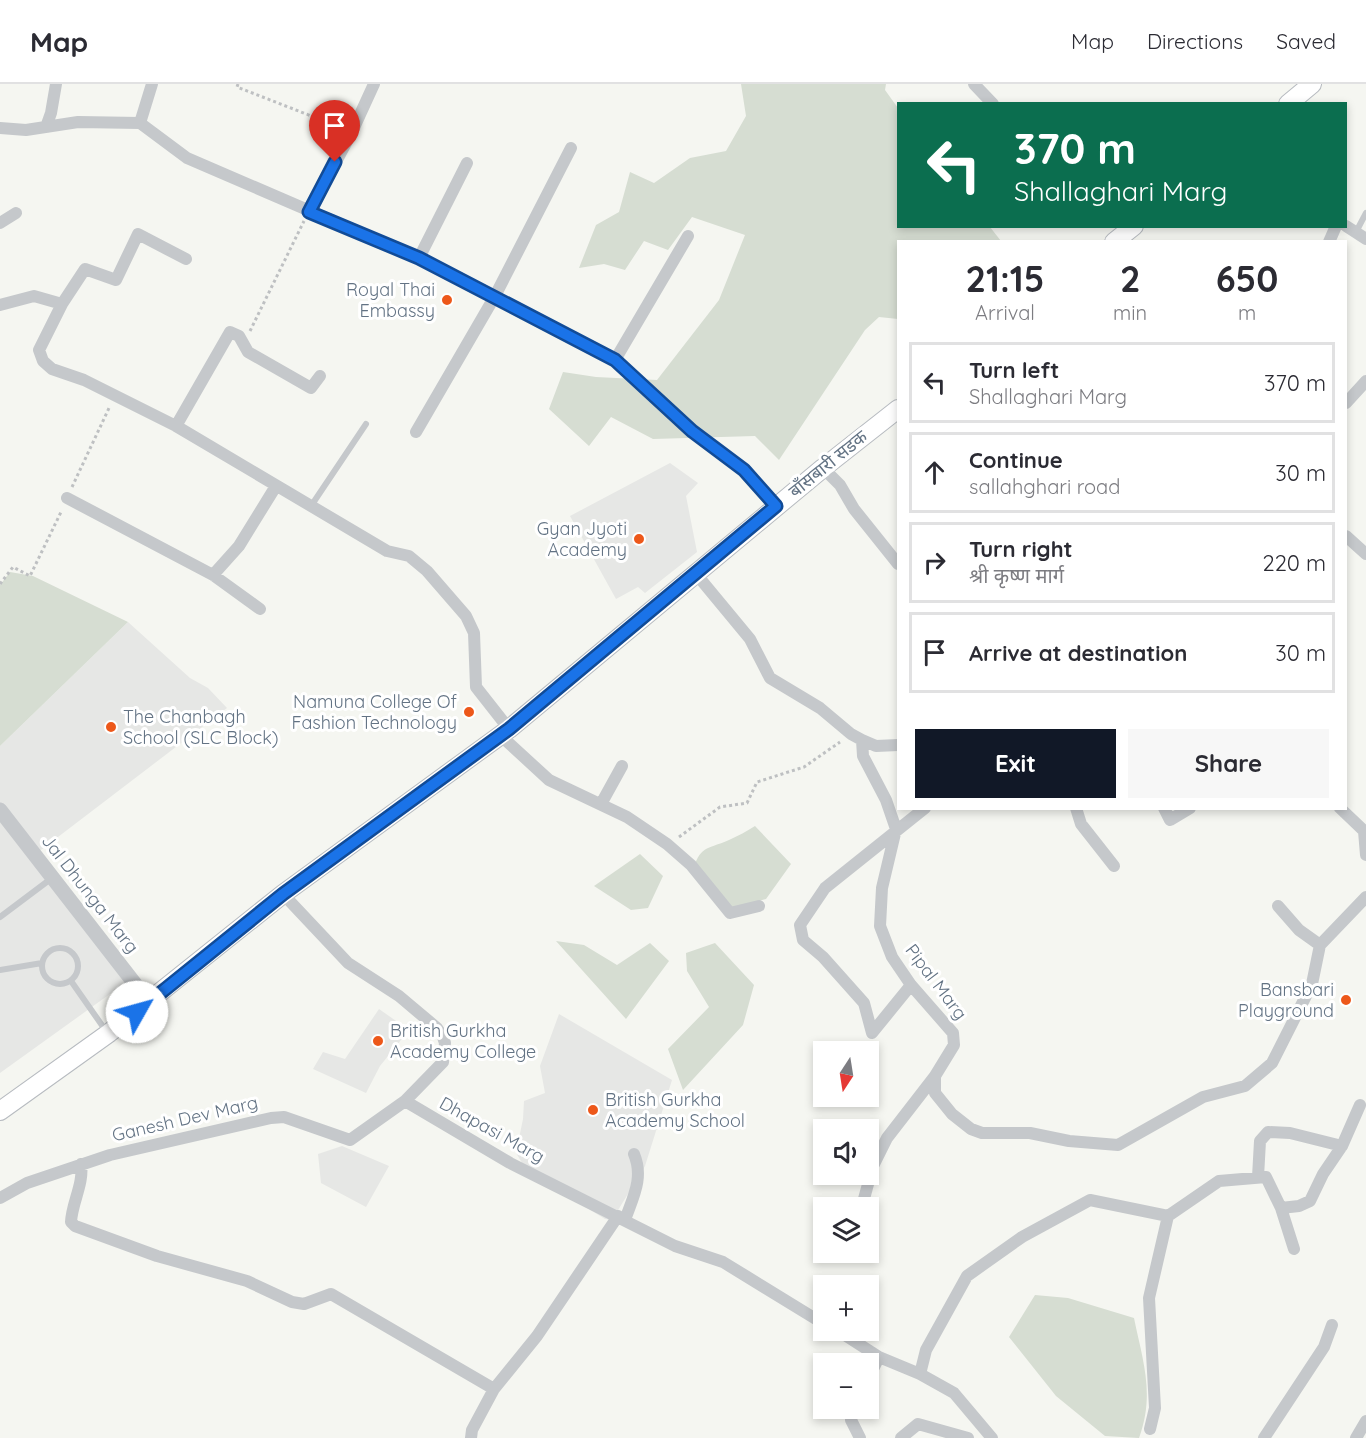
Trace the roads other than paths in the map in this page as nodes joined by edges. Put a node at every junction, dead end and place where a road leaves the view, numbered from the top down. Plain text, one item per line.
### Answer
1 (56, 84) edge
2 (152, 84) edge
3 (374, 84) edge
4 (974, 84) edge
5 (1312, 84) edge
6 (991, 102) edge
7 (1290, 102) edge
8 (140, 123) junction
9 (46, 127) junction
10 (0, 128) edge
11 (571, 148) dead end
12 (466, 163) dead end
13 (309, 212) junction
14 (16, 213) dead end
15 (1366, 213) edge
16 (0, 223) edge
17 (1132, 228) edge
18 (1356, 233) edge
19 (688, 236) dead end
20 (1116, 240) edge
21 (419, 258) junction
22 (186, 259) dead end
23 (495, 296) junction
24 (62, 304) junction
25 (0, 305) edge
26 (615, 360) junction
27 (321, 376) dead end
28 (1366, 381) edge
29 (1362, 395) edge
30 (1347, 402) edge
31 (897, 410) edge
32 (366, 424) dead end
33 (176, 426) junction
34 (416, 432) dead end
35 (823, 468) junction
36 (276, 486) junction
37 (67, 498) dead end
38 (311, 506) junction
39 (776, 506) junction
40 (1347, 537) edge
41 (1366, 554) edge
42 (897, 563) edge
43 (213, 575) junction
44 (697, 575) junction
45 (260, 609) dead end
46 (504, 732) junction
47 (856, 737) junction
48 (897, 745) edge
49 (622, 766) dead end
50 (601, 804) junction
51 (0, 810) edge
52 (922, 810) edge
53 (1077, 810) edge
54 (1165, 810) edge
55 (1187, 810) edge
56 (1342, 810) edge
57 (896, 829) junction
58 (1366, 855) edge
59 (1114, 866) dead end
60 (53, 877) junction
61 (283, 894) junction
62 (1366, 897) edge
63 (759, 906) dead end
64 (1278, 906) dead end
65 (0, 917) edge
66 (1320, 945) junction
67 (42, 963) junction
68 (1, 972) edge
69 (71, 981) junction
70 (911, 985) junction
71 (143, 1007) junction
72 (109, 1033) junction
73 (935, 1076) junction
74 (405, 1101) junction
75 (1360, 1105) dead end
76 (0, 1111) edge
77 (1342, 1146) junction
78 (634, 1154) dead end
79 (81, 1164) junction
80 (1258, 1177) junction
81 (864, 1197) edge
82 (0, 1198) edge
83 (1281, 1208) junction
84 (1168, 1216) junction
85 (622, 1218) junction
86 (1294, 1249) dead end
87 (813, 1317) edge
88 (1332, 1325) dead end
89 (854, 1341) edge
90 (873, 1353) edge
91 (879, 1357) edge
92 (920, 1374) junction
93 (494, 1389) junction
94 (851, 1419) edge
95 (1366, 1421) edge
96 (1150, 1429) dead end
97 (471, 1438) edge
98 (860, 1438) edge
99 (901, 1438) edge
100 (968, 1438) edge
101 (992, 1438) edge
102 (1264, 1438) edge
103 (1356, 1438) edge

1 - 9 street
2 - 8 street
3 - 13 street
4 - 6 street
5 - 7 main road
8 - 9 street
8 - 13 street
9 - 10 street
11 - 23 street
12 - 21 street
13 - 21 street
14 - 16 street
15 - 18 lane
17 - 20 main road
19 - 26 street
21 - 23 street
22 - 24 street
23 - 26 street
23 - 34 street
24 - 25 street
24 - 33 street
26 - 39 street
27 - 33 street
28 - 29 street
29 - 30 street
31 - 35 main road, बाँसबारी सडक
32 - 38 lane
33 - 36 street
35 - 39 main road, बाँसबारी सडक
35 - 42 street
36 - 38 street
36 - 43 street
37 - 43 street
38 - 46 street
39 - 44 main road, बाँसबारी सडक
40 - 41 street
43 - 45 street
44 - 46 main road, बाँसबारी सडक
44 - 47 street
46 - 50 street
46 - 61 main road, बाँसबारी सडक
47 - 48 street
47 - 57 street
49 - 50 street
50 - 63 street
51 - 60 street, Jal Dhunga Marg
52 - 57 street
53 - 59 street
54 - 55 street
56 - 58 street
57 - 70 street, Pipal Marg
57 - 70 street
60 - 65 lane
60 - 71 street, Jal Dhunga Marg
61 - 71 main road, बाँसबारी सडक
61 - 74 street, Dhapasi Marg
62 - 66 street
64 - 66 street
66 - 73 street
67 - 68 lane
67 - 69 lane
67 - 69 lane
69 - 72 lane
70 - 73 street, Pipal Marg
71 - 72 main road, बाँसबारी सडक
72 - 76 main road, बाँसबारी सडक
73 - 81 street, Pipal Marg
74 - 79 street, Ganesh Dev Marg
74 - 85 street, Dhapasi Marg
75 - 77 street
77 - 80 street
77 - 83 street
78 - 85 street
79 - 82 street, Ganesh Dev Marg
79 - 93 street
80 - 83 street
80 - 84 street
83 - 86 street
84 - 92 street
84 - 96 street
85 - 87 street, Dhapasi Marg
85 - 93 street
88 - 102 street
89 - 90 street
91 - 92 street
92 - 101 street
93 - 97 street
94 - 98 street
95 - 103 street
99 - 100 street

